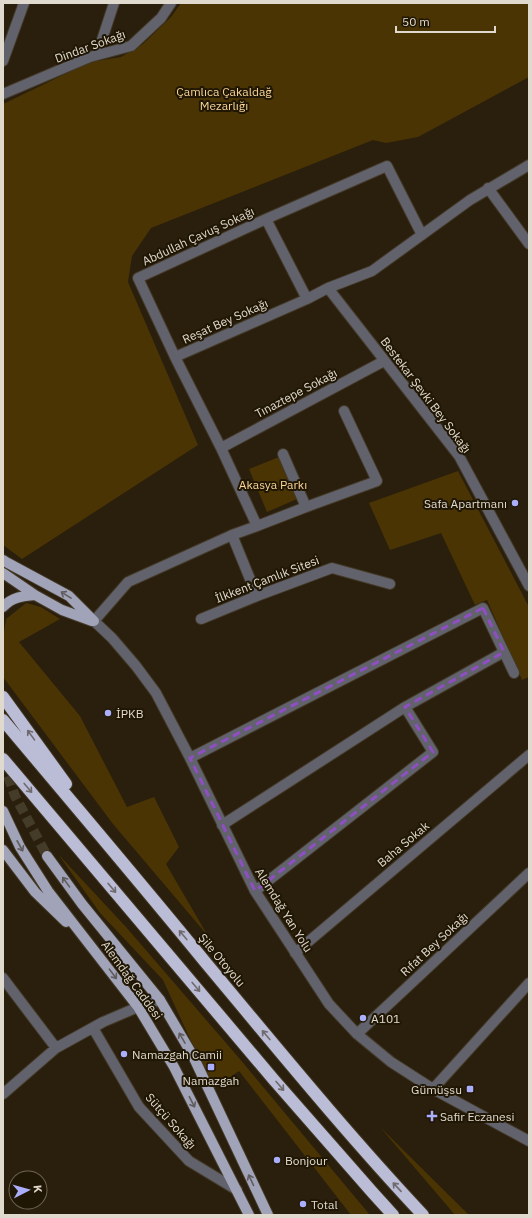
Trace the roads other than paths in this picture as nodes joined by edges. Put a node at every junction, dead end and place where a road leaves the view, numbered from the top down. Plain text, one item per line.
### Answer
1 (24, 3) edge
2 (114, 3) edge
3 (171, 3) edge
4 (97, 55) junction
5 (3, 61) edge
6 (3, 94) edge
7 (529, 165) edge
8 (488, 188) junction
9 (266, 219) junction
10 (422, 235) junction
11 (529, 244) edge
12 (328, 288) junction
13 (307, 300) junction
14 (175, 357) junction
15 (384, 361) junction
16 (344, 411) dead end
17 (221, 448) junction
18 (283, 454) dead end
19 (306, 507) junction
20 (257, 526) junction
21 (232, 535) junction
22 (3, 560) edge
23 (3, 573) edge
24 (390, 584) dead end
25 (529, 586) edge
26 (35, 595) junction
27 (257, 596) junction
28 (3, 607) edge
29 (201, 619) dead end
30 (94, 621) junction
31 (504, 652) junction
32 (514, 673) dead end
33 (3, 697) edge
34 (405, 707) junction
35 (3, 720) edge
36 (529, 755) edge
37 (190, 758) junction
38 (3, 759) edge
39 (3, 811) edge
40 (222, 824) junction
41 (3, 850) edge
42 (47, 856) tunnel mouth
43 (128, 869) junction
44 (529, 874) edge
45 (255, 891) junction
46 (89, 943) junction
47 (295, 953) junction
48 (3, 978) edge
49 (529, 983) edge
50 (160, 1000) junction
51 (138, 1007) junction
52 (93, 1028) junction
53 (357, 1034) junction
54 (56, 1048) junction
55 (433, 1089) junction
56 (3, 1094) edge
57 (529, 1140) edge
58 (237, 1190) junction
59 (249, 1215) edge
60 (268, 1215) edge
61 (393, 1215) edge
62 (424, 1215) edge

1 - 5 street
2 - 4 street
3 - 4 street, Dindar Sokağı
4 - 6 street, Dindar Sokağı
7 - 8 street, Reşat Bey Sokağı
8 - 10 street, Reşat Bey Sokağı
8 - 11 street
9 - 10 street
9 - 13 street, Abdullah Çavuş Sokağı
9 - 14 street, Abdullah Çavuş Sokağı
10 - 12 street, Reşat Bey Sokağı
12 - 13 street, Reşat Bey Sokağı
12 - 15 street, Bestekar Şevki Bey Sokağı
13 - 14 street, Reşat Bey Sokağı
14 - 17 street, Reşat Bey Sokağı
15 - 17 street, Tınaztepe Sokağı
15 - 25 street, Bestekar Şevki Bey Sokağı
16 - 19 street
17 - 20 street, Reşat Bey Sokağı
18 - 19 street
19 - 20 street
20 - 21 street
21 - 27 street
21 - 30 street
30 -> 22 main road
23 - 26 main road
24 - 27 street, İlkkent Çamlık Sitesi
26 - 28 main road
26 - 30 main road
27 - 29 street, İlkkent Çamlık Sitesi
30 - 37 street, Alemdağ Yan Yolu
31 - 32 street
31 - 34 street
31 - 37 street
43 -> 33 highway
34 - 40 street
34 - 45 street
35 - 43 highway, Şile Otoyolu
36 - 47 street, Baha Sokak
37 - 40 street, Alemdağ Yan Yolu
38 -> 61 highway
39 -> 46 main road, Alemdağ Caddesi
40 - 45 street, Alemdağ Yan Yolu
41 - 46 main road
50 -> 42 main road, Alemdağ Caddesi
62 -> 43 highway, Şile Otoyolu
44 - 53 street, Rıfat Bey Sokağı
45 - 47 street, Alemdağ Yan Yolu
46 -> 51 main road, Alemdağ Caddesi
47 - 53 street, Alemdağ Yan Yolu
48 - 54 street
49 - 55 street
50 - 51 street
60 -> 50 main road, Alemdağ Caddesi
51 - 52 street
51 -> 58 main road, Alemdağ Caddesi
52 - 54 street
52 - 58 street, Sütçü Sokağı
53 - 55 street, Alemdağ Yan Yolu
54 - 56 street
55 - 57 street, Alemdağ Yan Yolu
58 - 59 main road, Alemdağ Caddesi

